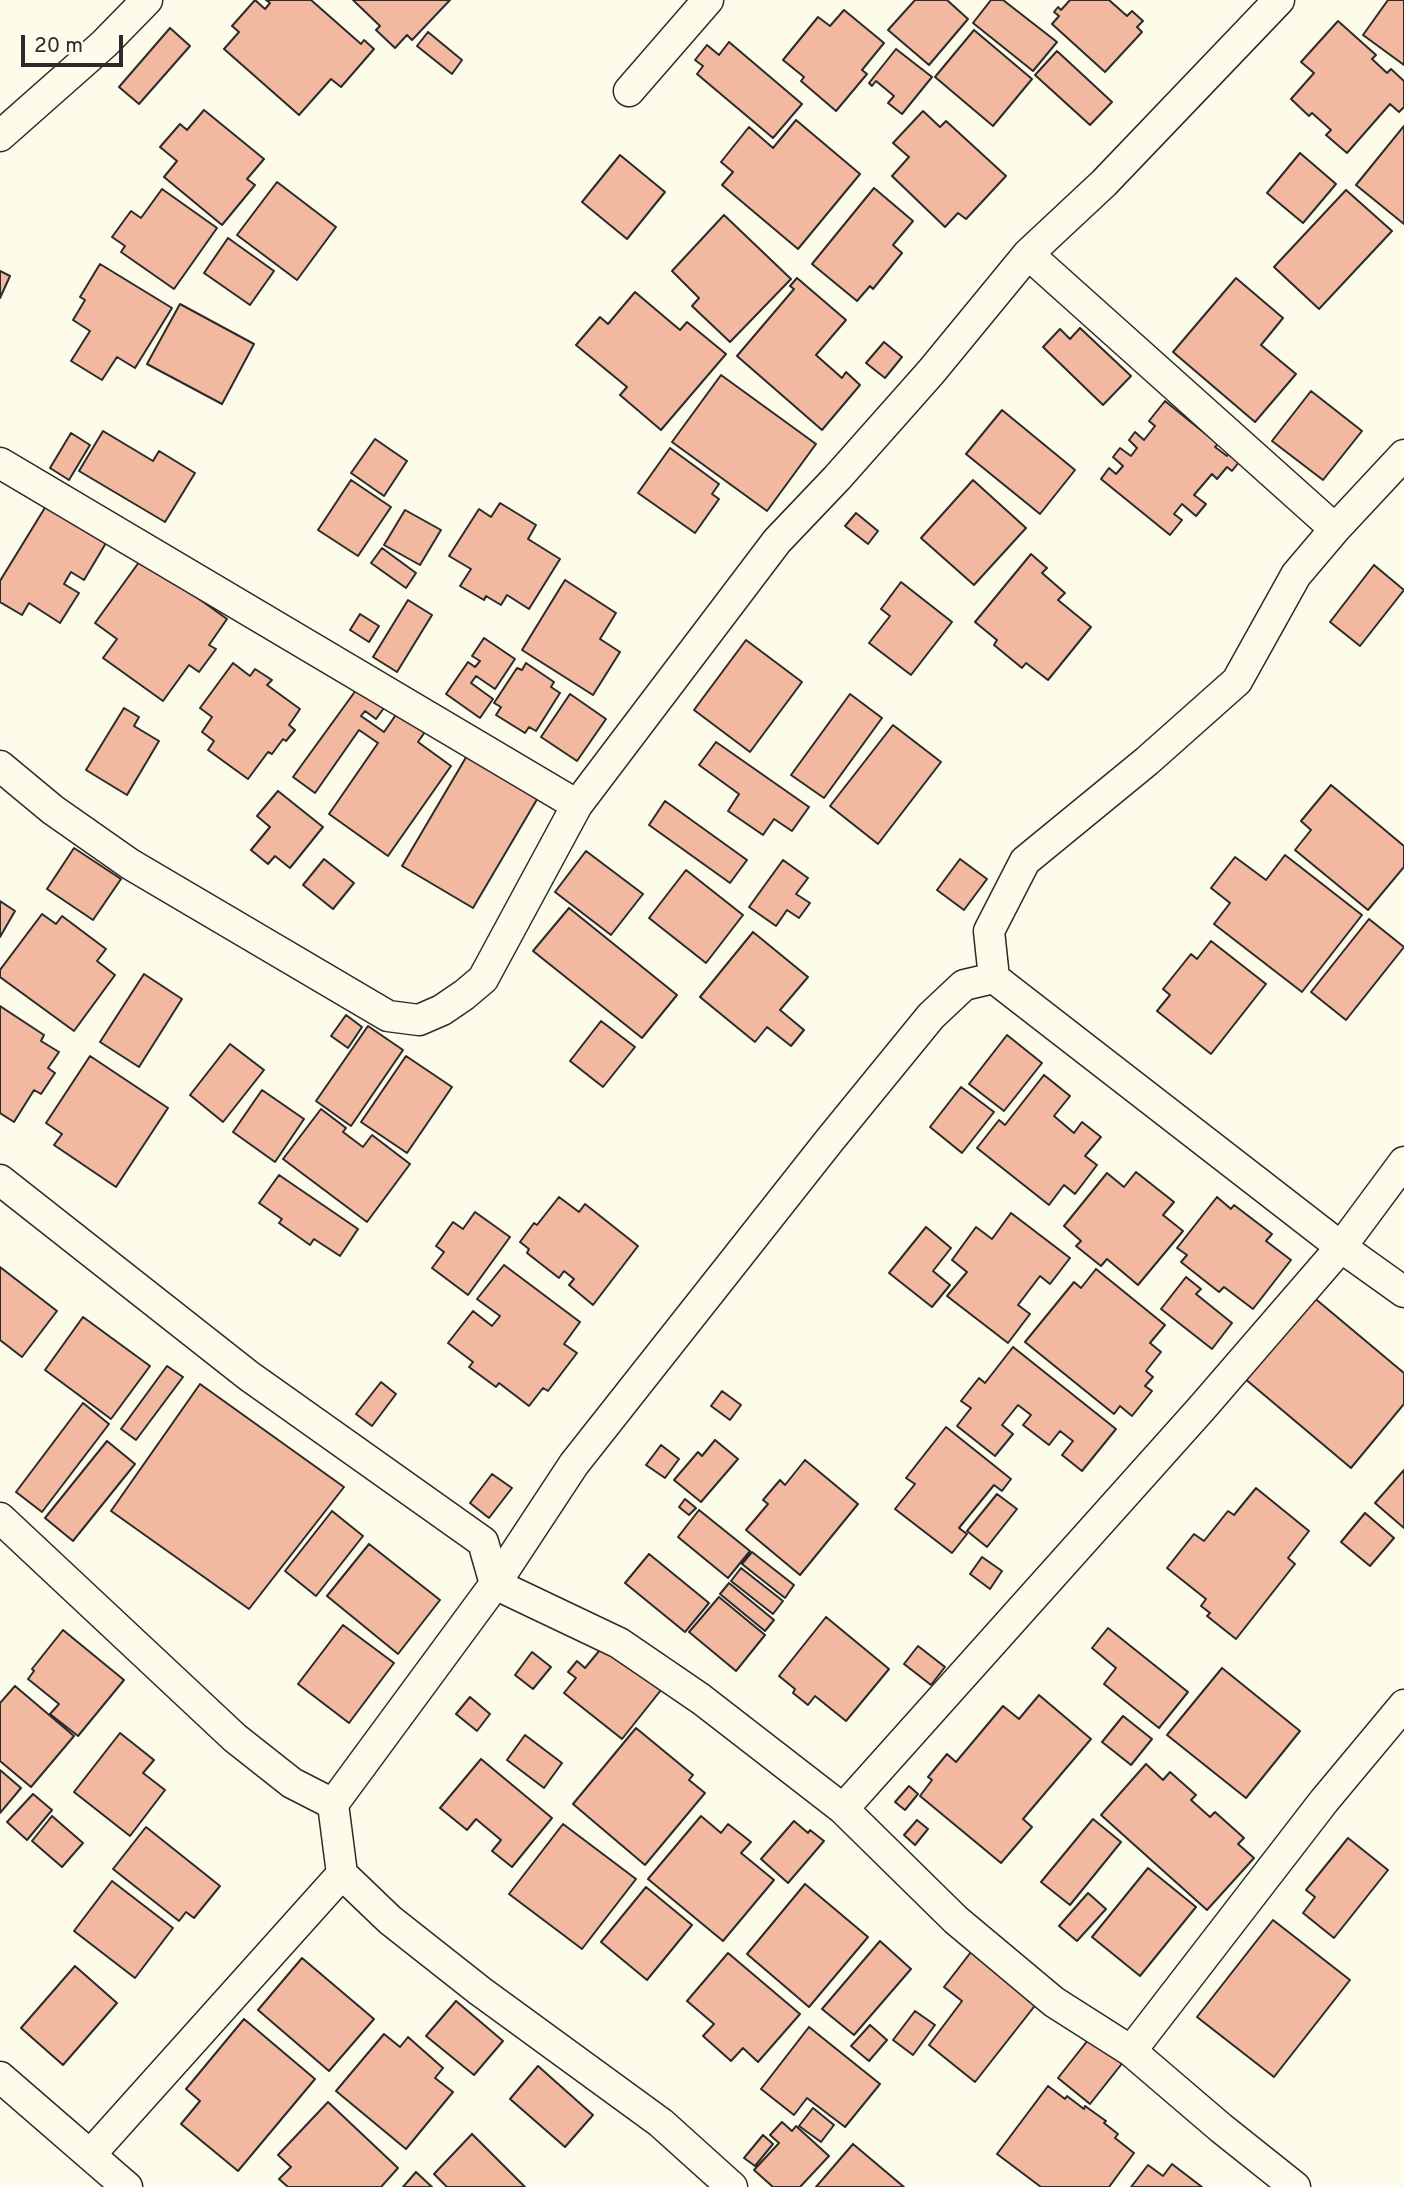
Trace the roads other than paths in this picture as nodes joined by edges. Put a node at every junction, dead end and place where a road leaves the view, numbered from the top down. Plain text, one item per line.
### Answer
1 (147, 0) edge
2 (708, 0) edge
3 (1278, 0) edge
4 (629, 91) dead end
5 (0, 136) edge
6 (1028, 254) junction
7 (1404, 455) edge
8 (0, 463) edge
9 (1335, 529) junction
10 (0, 766) edge
11 (577, 805) junction
12 (994, 978) junction
13 (1404, 1162) edge
14 (0, 1180) edge
15 (1341, 1247) junction
16 (1404, 1292) edge
17 (0, 1518) edge
18 (495, 1584) junction
19 (1404, 1705) edge
20 (333, 1804) junction
21 (843, 1809) junction
22 (342, 1874) junction
23 (1130, 2051) junction
24 (0, 2077) edge
25 (90, 2155) junction
26 (127, 2187) edge
27 (732, 2187) edge
28 (1295, 2187) edge

1 - 5 street
2 - 4 street
3 - 6 street
6 - 9 street
6 - 11 street
7 - 9 street
8 - 11 street
9 - 12 street
10 - 11 street
12 - 15 street
12 - 18 street
13 - 15 street
14 - 18 street
15 - 16 street
15 - 21 street
17 - 20 street
18 - 20 street
18 - 21 street
19 - 23 street
20 - 22 street
21 - 23 street
22 - 25 street
22 - 27 street
23 - 28 street
24 - 25 street
25 - 26 street

